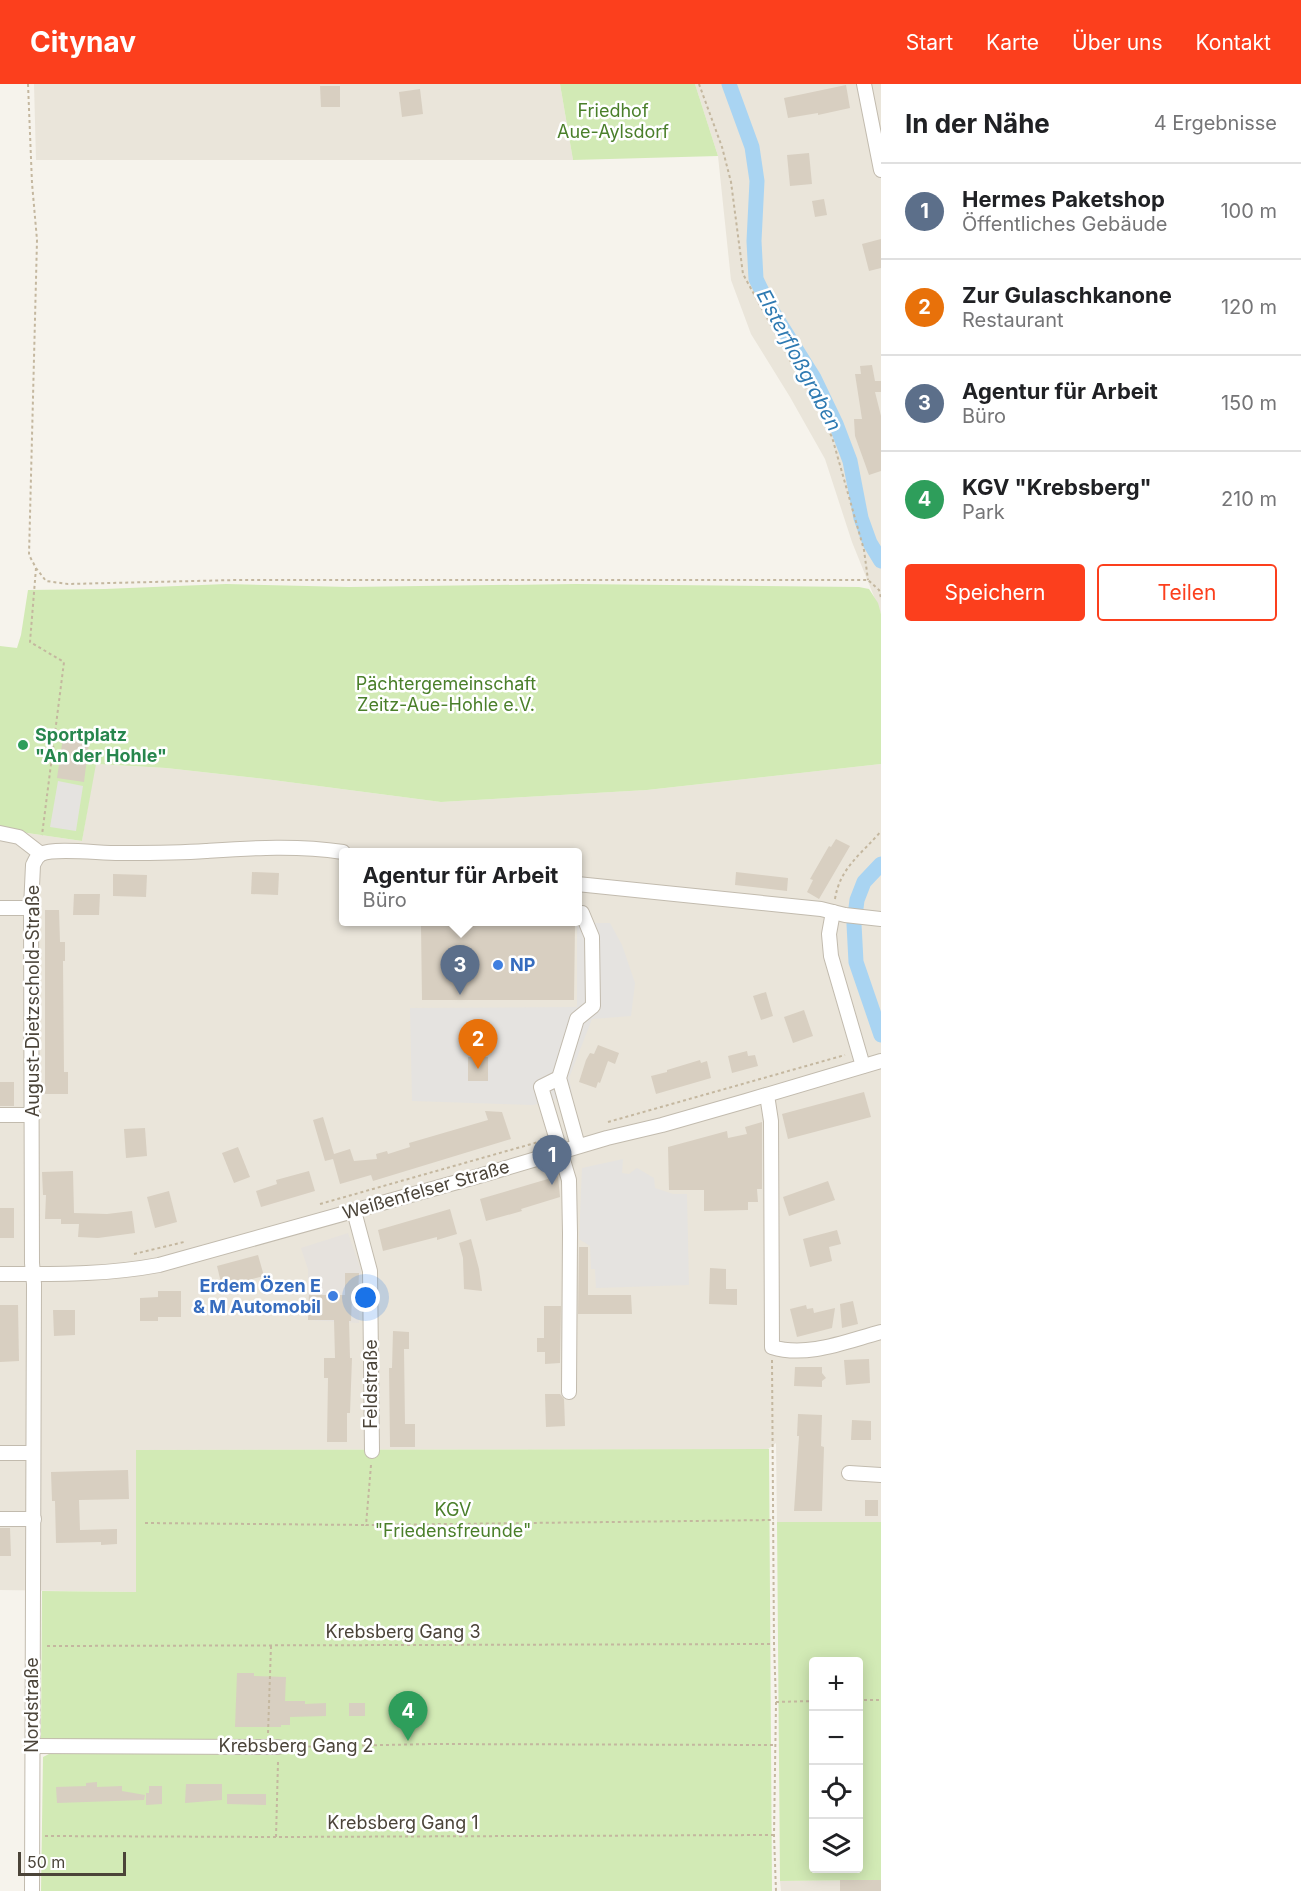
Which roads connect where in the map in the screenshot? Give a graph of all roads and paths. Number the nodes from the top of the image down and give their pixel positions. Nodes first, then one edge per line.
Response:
1 (28, 84) edge
2 (699, 84) edge
3 (864, 84) edge
4 (881, 170) edge
5 (36, 568) junction
6 (868, 580) junction
7 (881, 598) edge
8 (881, 831) edge
9 (0, 833) edge
10 (339, 852) edge
11 (41, 854) junction
12 (582, 885) edge
13 (0, 908) edge
14 (31, 908) junction
15 (582, 914) edge
16 (839, 914) junction
17 (881, 919) edge
18 (862, 1059) junction
19 (881, 1061) edge
20 (559, 1077) junction
21 (767, 1095) junction
22 (0, 1115) edge
23 (33, 1115) junction
24 (608, 1122) dead end
25 (555, 1137) junction
26 (578, 1146) junction
27 (560, 1151) junction
28 (313, 1206) dead end
29 (354, 1211) junction
30 (189, 1241) dead end
31 (126, 1255) dead end
32 (0, 1274) edge
33 (33, 1274) junction
34 (881, 1332) edge
35 (772, 1347) junction
36 (569, 1392) dead end
37 (372, 1451) joint
38 (0, 1453) edge
39 (33, 1453) junction
40 (849, 1473) dead end
41 (881, 1475) edge
42 (0, 1519) edge
43 (34, 1519) junction
44 (774, 1520) junction
45 (145, 1523) dead end
46 (366, 1524) junction
47 (774, 1644) junction
48 (271, 1645) junction
49 (33, 1646) junction
50 (863, 1700) edge
51 (881, 1700) edge
52 (809, 1701) edge
53 (776, 1702) junction
54 (775, 1745) junction
55 (32, 1746) junction
56 (273, 1747) junction
57 (774, 1835) junction
58 (32, 1836) junction
59 (276, 1837) junction
60 (32, 1891) edge
61 (776, 1891) edge

1 - 5 path
2 - 6 path
3 - 4 street
5 - 6 path
5 - 11 path
6 - 7 path
8 - 16 path
9 - 11 street
10 - 11 street
11 - 14 street, August-Dietzschold-Straße
12 - 16 street
13 - 14 street
14 - 23 street, August-Dietzschold-Straße
15 - 20 street
16 - 17 street
16 - 18 street
18 - 19 street, Weißenfelser Straße
18 - 21 street, Weißenfelser Straße
18 - 24 path
20 - 25 street
20 - 26 street
21 - 26 street, Weißenfelser Straße
21 - 35 street
22 - 23 street
23 - 33 street, August-Dietzschold-Straße
25 - 27 street
25 - 28 path
26 - 27 street, Weißenfelser Straße
27 - 29 street, Weißenfelser Straße
27 - 36 street
29 - 33 street, Weißenfelser Straße
29 - 37 street, Feldstraße
30 - 31 path
32 - 33 street, Weißenfelser Straße
33 - 39 street, Nordstraße
34 - 35 street
35 - 44 path
37 - 46 path
38 - 39 street
39 - 43 street, Nordstraße
40 - 41 street
42 - 43 street
43 - 49 street, Nordstraße
44 - 46 path
44 - 47 path
45 - 46 path
47 - 48 path, Krebsberg Gang 3
47 - 53 path
48 - 49 path, Krebsberg Gang 3
48 - 56 path
49 - 55 street, Nordstraße
50 - 51 path
52 - 53 path
53 - 54 path
54 - 56 path, Krebsberg Gang 2
54 - 57 path
55 - 56 street, Krebsberg Gang 2
55 - 58 street, Nordstraße
56 - 59 path
57 - 59 path, Krebsberg Gang 1
57 - 61 path
58 - 59 path, Krebsberg Gang 1
58 - 60 street, Nordstraße

